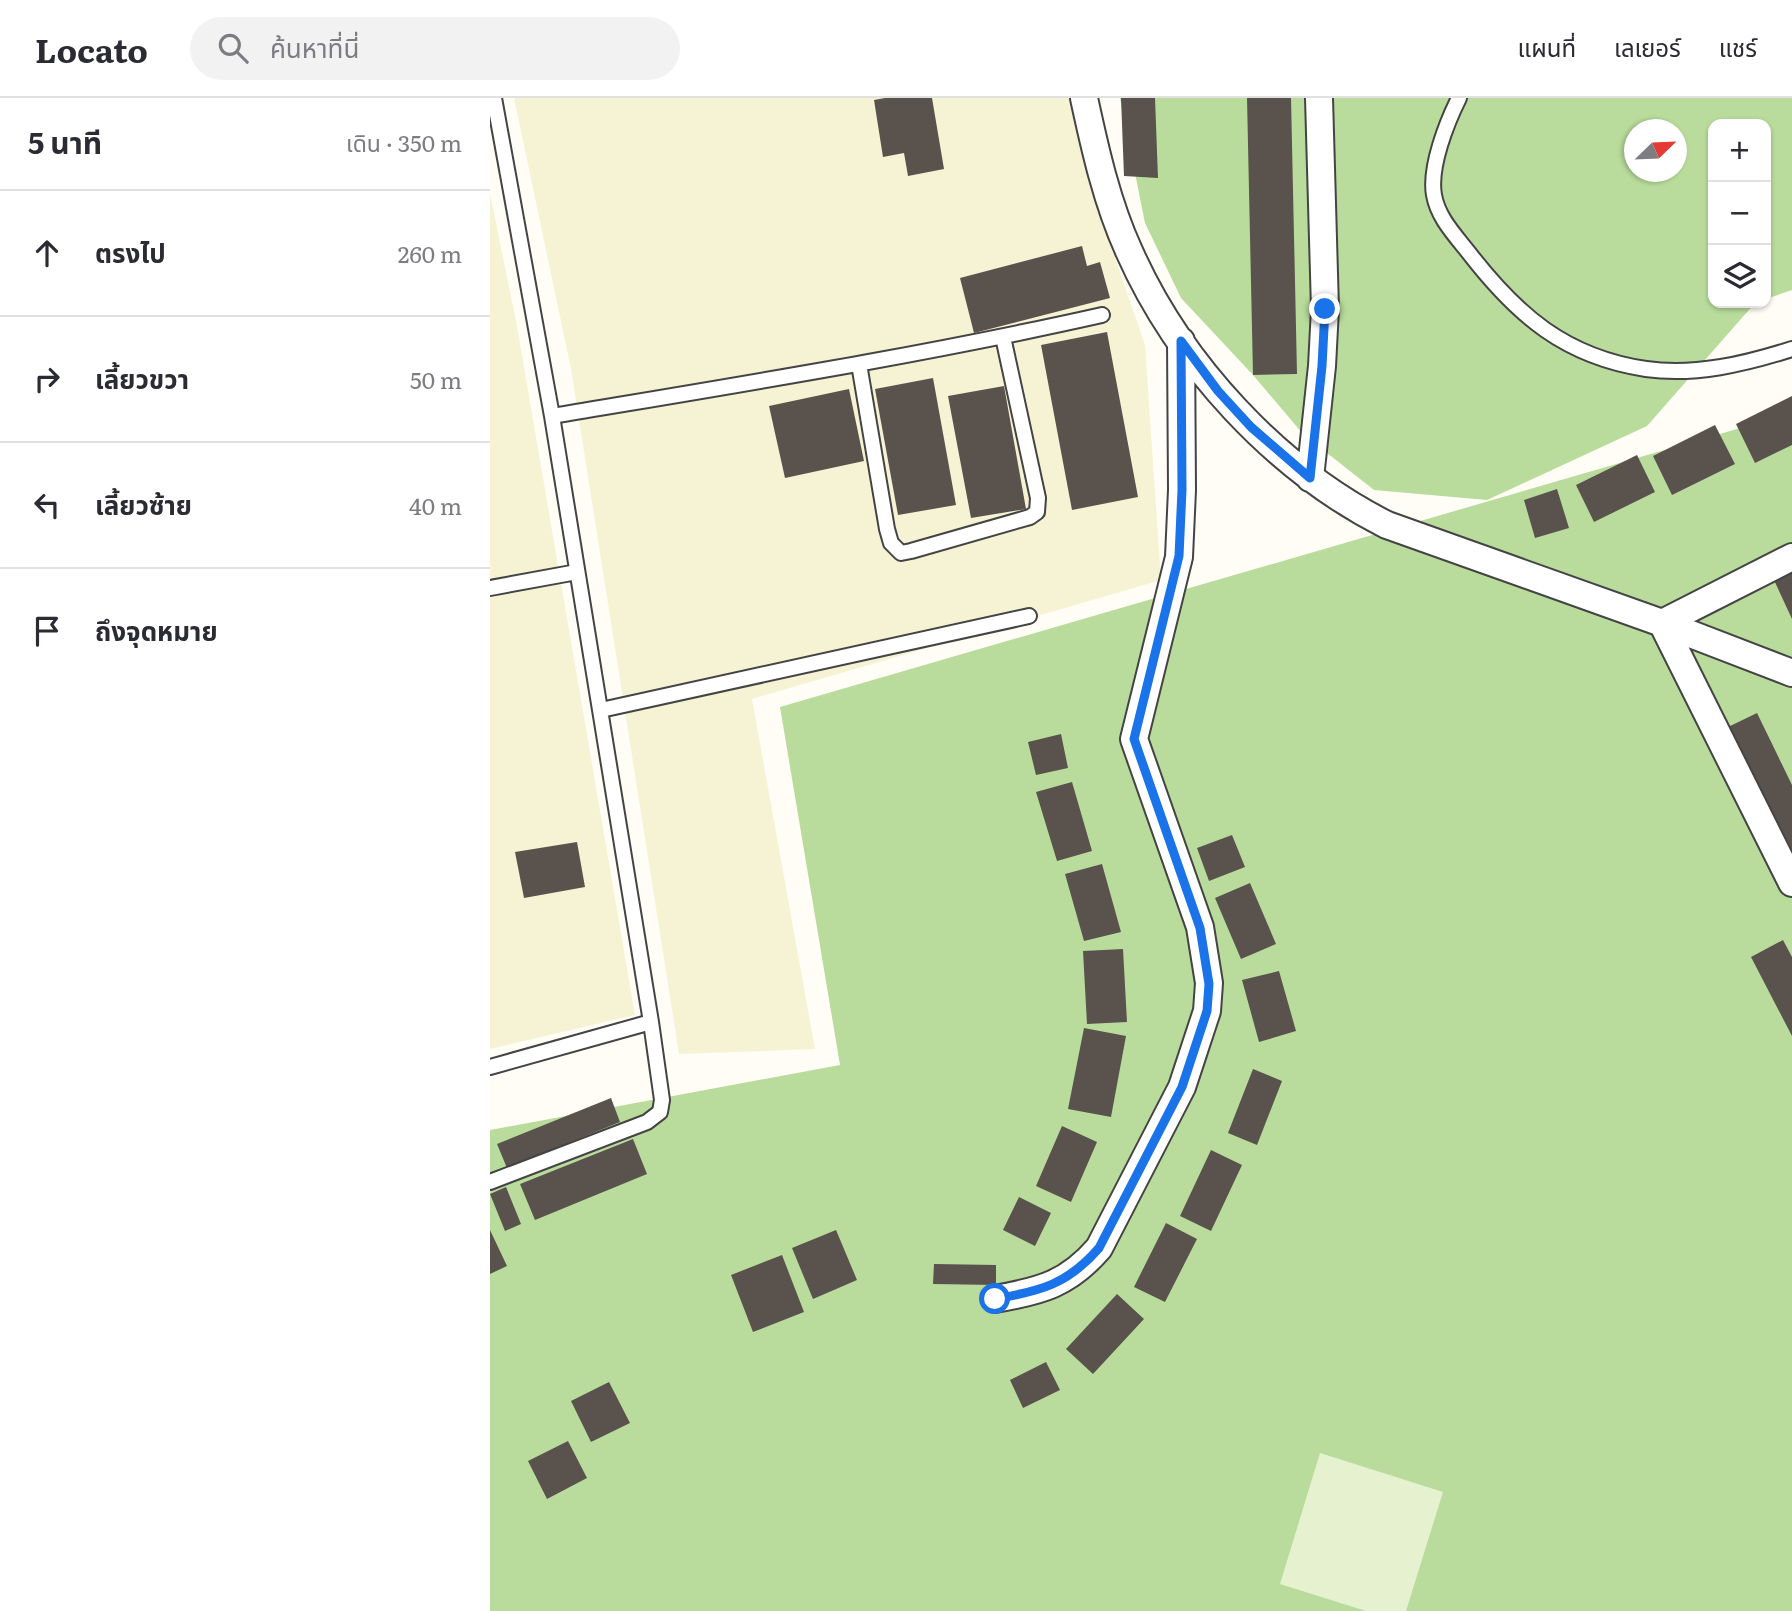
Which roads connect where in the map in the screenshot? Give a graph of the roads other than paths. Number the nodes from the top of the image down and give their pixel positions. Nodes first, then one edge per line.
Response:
1 (494, 98) edge
2 (1084, 98) edge
3 (1319, 98) edge
4 (1459, 98) edge
5 (1102, 315) dead end
6 (1003, 337) junction
7 (1181, 341) junction
8 (1792, 349) edge
9 (859, 364) junction
10 (552, 416) junction
11 (1310, 478) junction
12 (1792, 557) edge
13 (577, 572) junction
14 (490, 588) edge
15 (1029, 616) dead end
16 (1662, 622) junction
17 (1792, 673) edge
18 (601, 710) junction
19 (1792, 883) edge
20 (651, 1022) junction
21 (490, 1067) edge
22 (490, 1182) edge
23 (995, 1299) dead end

1 - 10 lane
2 - 7 street
3 - 11 street
4 - 8 lane
5 - 6 lane
6 - 9 lane
6 - 9 lane
7 - 11 street
7 - 23 street
9 - 10 lane
10 - 13 lane
11 - 16 street
12 - 16 street
13 - 14 lane
13 - 18 lane
15 - 18 lane
16 - 17 street
16 - 19 street
18 - 20 lane
20 - 21 lane
20 - 22 lane

